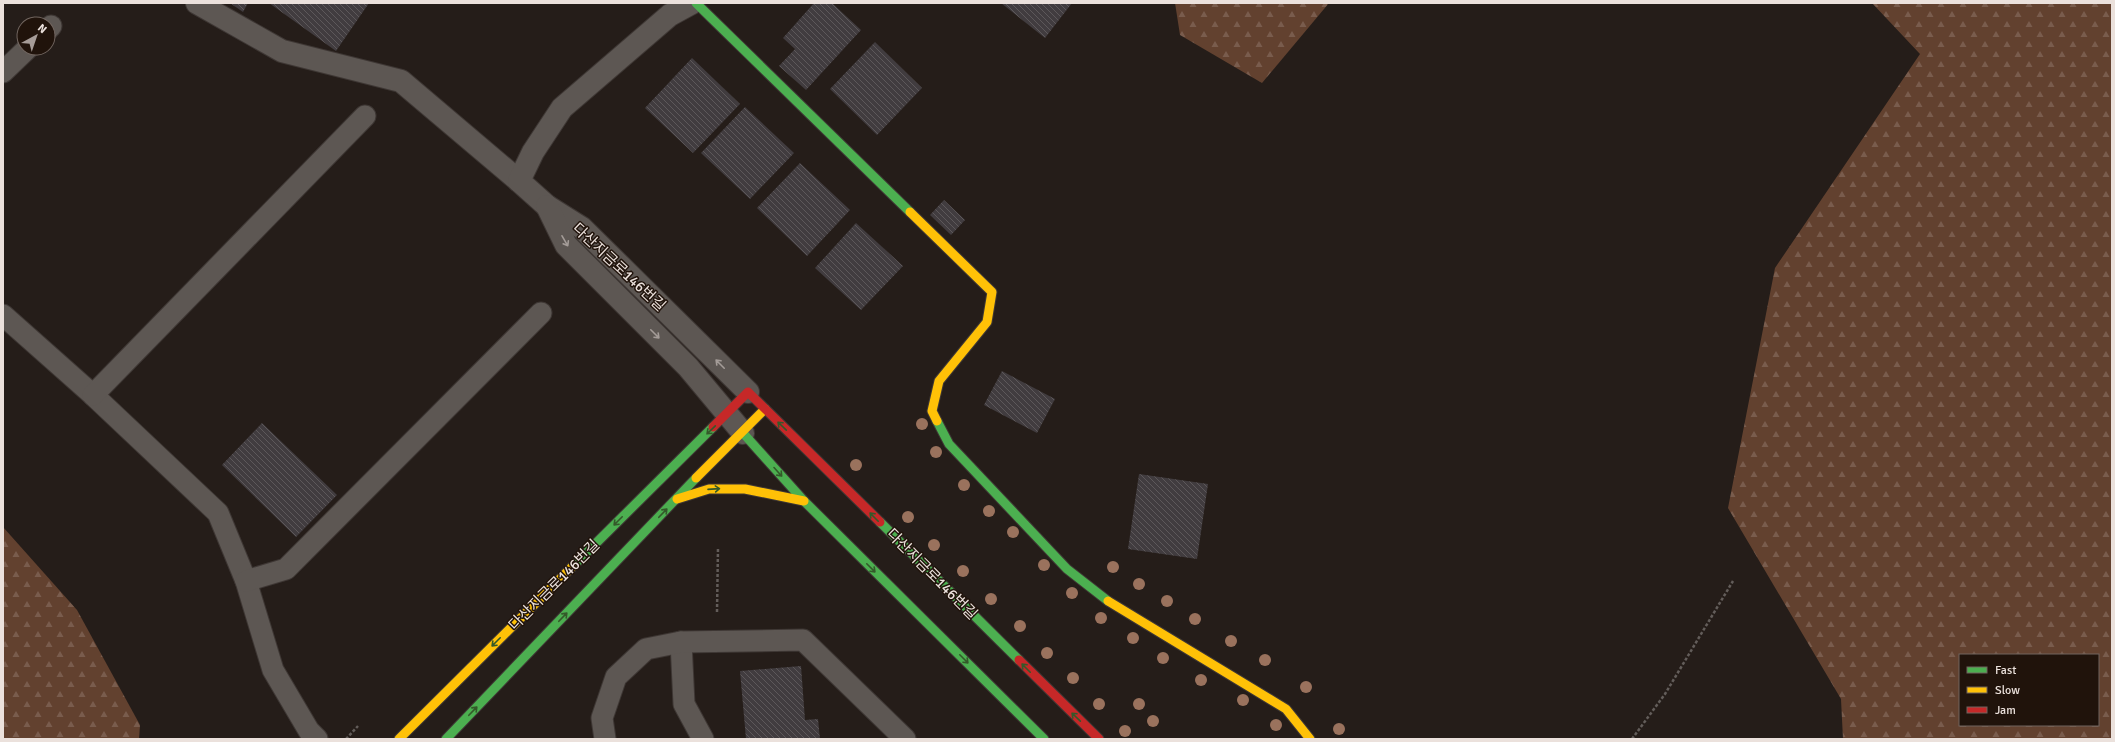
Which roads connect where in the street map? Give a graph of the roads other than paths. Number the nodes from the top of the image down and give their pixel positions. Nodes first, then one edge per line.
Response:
1 (197, 3) edge
2 (692, 3) edge
3 (696, 3) edge
4 (20, 56) edge
5 (3, 72) edge
6 (365, 116) dead end
7 (519, 181) junction
8 (547, 206) junction
9 (541, 313) dead end
10 (3, 315) edge
11 (748, 392) junction
12 (93, 395) junction
13 (765, 410) junction
14 (727, 415) junction
15 (743, 433) junction
16 (676, 499) junction
17 (804, 501) junction
18 (246, 581) junction
19 (681, 642) junction
20 (317, 739) edge
21 (399, 739) edge
22 (446, 739) edge
23 (605, 739) edge
24 (703, 739) edge
25 (905, 739) edge
26 (1044, 739) edge
27 (1099, 739) edge
28 (1310, 739) edge

1 - 7 street
2 - 7 street
3 - 28 street
4 - 5 lane
6 - 12 lane
7 - 8 street
11 -> 8 street, 다산지금로146번길
8 -> 14 street, 다산지금로146번길
9 - 18 lane
10 - 12 lane
11 - 13 street, 다산지금로146번길
11 - 14 street, 다산지금로146번길
12 - 18 lane
13 - 15 street, 다산지금로146번길
27 -> 13 street, 다산지금로146번길
14 - 15 street, 다산지금로146번길
14 -> 21 street, 다산지금로146번길
15 - 16 street, 다산지금로146번길
15 -> 17 street, 다산지금로146번길
16 -> 17 street
22 -> 16 street, 다산지금로146번길
17 -> 26 street, 다산지금로146번길
18 - 20 lane
19 - 23 lane
19 - 24 lane
19 - 25 lane

